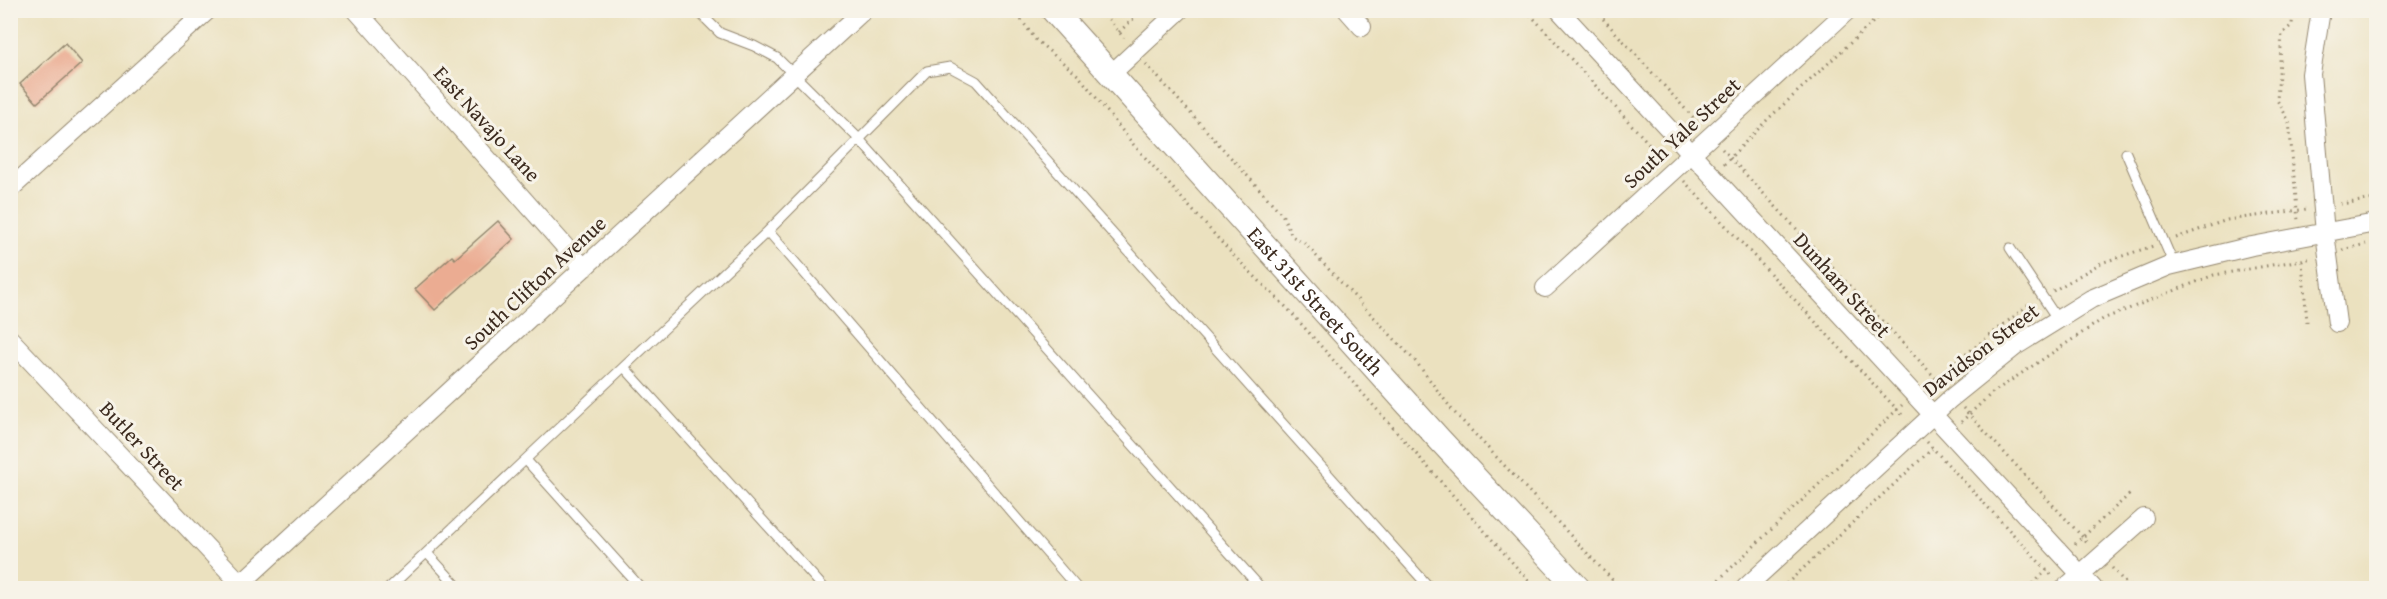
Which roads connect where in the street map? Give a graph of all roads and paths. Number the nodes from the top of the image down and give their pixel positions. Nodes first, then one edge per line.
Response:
1 (208, 10) edge
2 (356, 10) edge
3 (697, 10) edge
4 (864, 10) edge
5 (1014, 10) edge
6 (1053, 10) edge
7 (1101, 10) edge
8 (1143, 10) edge
9 (1180, 10) edge
10 (1347, 10) edge
11 (1526, 10) edge
12 (1559, 10) edge
13 (1595, 10) edge
14 (1848, 10) edge
15 (1886, 10) edge
16 (2293, 10) edge
17 (2321, 10) edge
18 (1362, 27) dead end
19 (1119, 32) junction
20 (1136, 51) junction
21 (1111, 74) junction
22 (793, 76) junction
23 (1711, 137) junction
24 (858, 138) junction
25 (2126, 153) dead end
26 (1693, 154) junction
27 (1731, 158) junction
28 (1675, 171) junction
29 (1713, 176) junction
30 (10, 189) edge
31 (1696, 193) junction
32 (2376, 223) edge
33 (768, 231) junction
34 (2325, 233) junction
35 (2300, 237) junction
36 (2366, 244) dead end
37 (2010, 248) dead end
38 (2328, 254) junction
39 (2302, 261) junction
40 (2174, 265) junction
41 (585, 268) junction
42 (1545, 288) dead end
43 (2058, 320) junction
44 (2307, 322) dead end
45 (2337, 323) dead end
46 (10, 339) edge
47 (624, 367) junction
48 (1953, 397) junction
49 (1969, 414) junction
50 (1932, 415) junction
51 (1916, 430) junction
52 (1949, 433) junction
53 (1933, 448) junction
54 (526, 460) junction
55 (2131, 493) dead end
56 (2144, 518) dead end
57 (2083, 537) junction
58 (427, 552) junction
59 (2062, 555) junction
60 (2101, 556) junction
61 (2046, 570) junction
62 (2080, 575) junction
63 (2061, 585) edge
64 (239, 586) edge
65 (389, 588) edge
66 (459, 588) edge
67 (641, 588) edge
68 (824, 588) edge
69 (1077, 588) edge
70 (1261, 588) edge
71 (1430, 588) edge
72 (1535, 588) edge
73 (1578, 588) edge
74 (1620, 588) edge
75 (1744, 588) edge
76 (1782, 588) edge
77 (2029, 588) edge
78 (2093, 588) edge
79 (2130, 588) edge

1 - 30 street
2 - 41 street, East Navajo Lane
3 - 22 lane
4 - 22 street, South Clifton Avenue
5 - 72 path
6 - 21 street, East 31st Street South
7 - 19 path
8 - 19 path
9 - 20 street
10 - 18 street
11 - 28 path
12 - 26 street, Dunham Street
13 - 23 path
14 - 23 street, South Yale Street
15 - 27 path
16 - 35 path
17 - 34 street
19 - 20 path
20 - 21 street
20 - 74 path
21 - 73 street, East 31st Street South
22 - 24 lane
22 - 41 street, South Clifton Avenue
23 - 26 street, South Yale Street
23 - 27 path
24 - 33 lane
24 - 70 lane
24 - 71 lane
25 - 40 lane
26 - 28 street, South Yale Street
26 - 29 street, Dunham Street
27 - 29 path
27 - 48 path
28 - 31 path
28 - 42 street, South Yale Street
29 - 31 path
29 - 50 street, Dunham Street
31 - 51 path
32 - 34 street, Davidson Street
33 - 47 lane
33 - 69 lane
34 - 35 street, Davidson Street
34 - 38 street
35 - 39 path
35 - 40 street, Davidson Street
36 - 38 path
37 - 43 lane
38 - 39 path
38 - 45 street
39 - 44 path
39 - 49 path
40 - 43 street, Davidson Street
41 - 64 street, South Clifton Avenue
43 - 48 street, Davidson Street
46 - 64 street, Butler Street
47 - 54 lane
47 - 68 lane
48 - 49 path
48 - 50 street, Davidson Street
49 - 52 path
49 - 57 path
50 - 51 street, Davidson Street
50 - 52 street, Dunham Street
51 - 53 path
51 - 75 street, Davidson Street
52 - 53 path
52 - 59 street, Dunham Street
53 - 61 path
53 - 76 path
54 - 58 lane
54 - 67 lane
55 - 57 path
56 - 60 street
57 - 59 path
57 - 60 path
58 - 65 lane
58 - 66 lane
59 - 61 path
59 - 62 street, Dunham Street
60 - 62 street
60 - 79 path
61 - 63 path
61 - 77 path
62 - 63 street
62 - 78 street, Dunham Street

